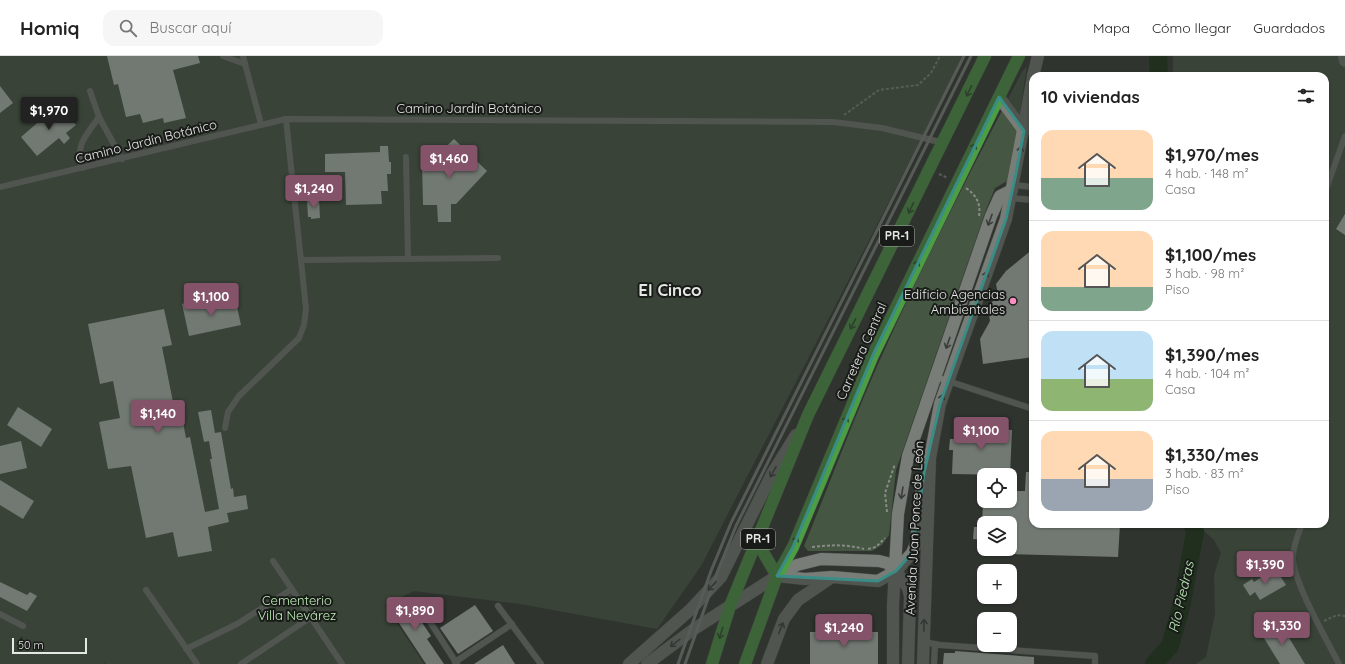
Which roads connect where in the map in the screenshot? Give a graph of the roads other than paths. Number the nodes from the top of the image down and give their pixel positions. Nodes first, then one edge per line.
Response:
1 (223, 56) edge
2 (243, 56) edge
3 (985, 56) edge
4 (1019, 56) edge
5 (1038, 56) edge
6 (1344, 56) edge
7 (1345, 61) edge
8 (246, 64) junction
9 (1034, 72) edge
10 (90, 92) dead end
11 (999, 97) junction
12 (1029, 100) edge
13 (99, 117) junction
14 (286, 119) junction
15 (262, 124) junction
16 (1024, 131) junction
17 (1345, 136) edge
18 (944, 143) junction
19 (406, 156) dead end
20 (122, 159) junction
21 (82, 168) junction
22 (1329, 181) edge
23 (0, 187) edge
24 (1029, 188) edge
25 (1012, 191) junction
26 (1029, 198) edge
27 (498, 258) dead end
28 (408, 259) junction
29 (302, 260) junction
30 (936, 377) junction
31 (948, 380) junction
32 (1029, 408) edge
33 (808, 415) junction
34 (225, 428) dead end
35 (930, 458) junction
36 (1301, 528) edge
37 (758, 538) junction
38 (273, 561) dead end
39 (896, 570) junction
40 (777, 576) junction
41 (832, 577) junction
42 (292, 589) junction
43 (146, 590) dead end
44 (498, 606) dead end
45 (730, 606) junction
46 (0, 614) edge
47 (424, 614) dead end
48 (311, 617) junction
49 (512, 624) junction
50 (23, 626) dead end
51 (929, 643) junction
52 (186, 648) junction
53 (456, 663) edge
54 (197, 664) edge
55 (241, 664) edge
56 (342, 664) edge
57 (541, 664) edge
58 (629, 664) edge
59 (648, 664) edge
60 (712, 664) edge
61 (745, 664) edge
62 (767, 664) edge
63 (893, 664) edge
64 (908, 664) edge
65 (923, 664) edge
66 (934, 664) edge
67 (1094, 664) edge
68 (1339, 664) edge

1 - 8 lane
2 - 8 lane
3 -> 18 highway, Carretera Central / PR-1
4 - 11 highway, Carretera Central / PR-1
5 - 9 street, Avenida Juan Ponce de León
6 - 7 street
8 - 15 lane
10 - 13 lane
11 - 16 street
40 -> 11 highway, Carretera Central / PR-1
12 - 16 street, Avenida Juan Ponce de León
13 - 20 lane
13 - 21 lane
14 - 15 lane, Camino Jardín Botánico
14 - 18 lane, Camino Jardín Botánico
14 - 29 lane
15 - 20 lane, Camino Jardín Botánico
25 -> 16 street, Avenida Juan Ponce de León
17 - 22 lane
18 -> 33 highway, Carretera Central / PR-1
19 - 28 lane
20 - 21 lane, Camino Jardín Botánico
21 - 23 lane, Camino Jardín Botánico
24 - 25 lane
25 - 26 lane
25 -> 30 street, Avenida Juan Ponce de León
31 -> 25 street, Avenida Juan Ponce de León
27 - 28 lane
28 - 29 lane
29 - 34 lane
30 - 31 lane
30 -> 39 street, Avenida Juan Ponce de León
31 - 32 lane
35 -> 31 street, Avenida Juan Ponce de León
33 - 37 highway, Carretera Central / PR-1
33 -> 58 street
35 - 39 street
51 -> 35 street, Avenida Juan Ponce de León
36 - 68 lane
37 - 40 highway
37 - 45 highway, Carretera Central / PR-1
38 - 42 lane
39 - 40 street
39 - 41 street
39 - 63 street, Avenida Juan Ponce de León
39 - 64 street
40 - 41 street
40 - 45 street
40 - 61 highway, Carretera Central / PR-1
62 -> 41 street
42 - 48 lane
42 - 52 lane
43 - 52 lane
44 - 49 lane
45 -> 59 street
45 -> 60 highway, Carretera Central / PR-1
46 - 50 lane
47 - 53 lane
48 - 55 lane
48 - 56 lane
49 - 53 lane
49 - 57 lane
51 - 65 street, Avenida Juan Ponce de León
51 - 66 lane
51 - 67 lane
52 - 54 lane

